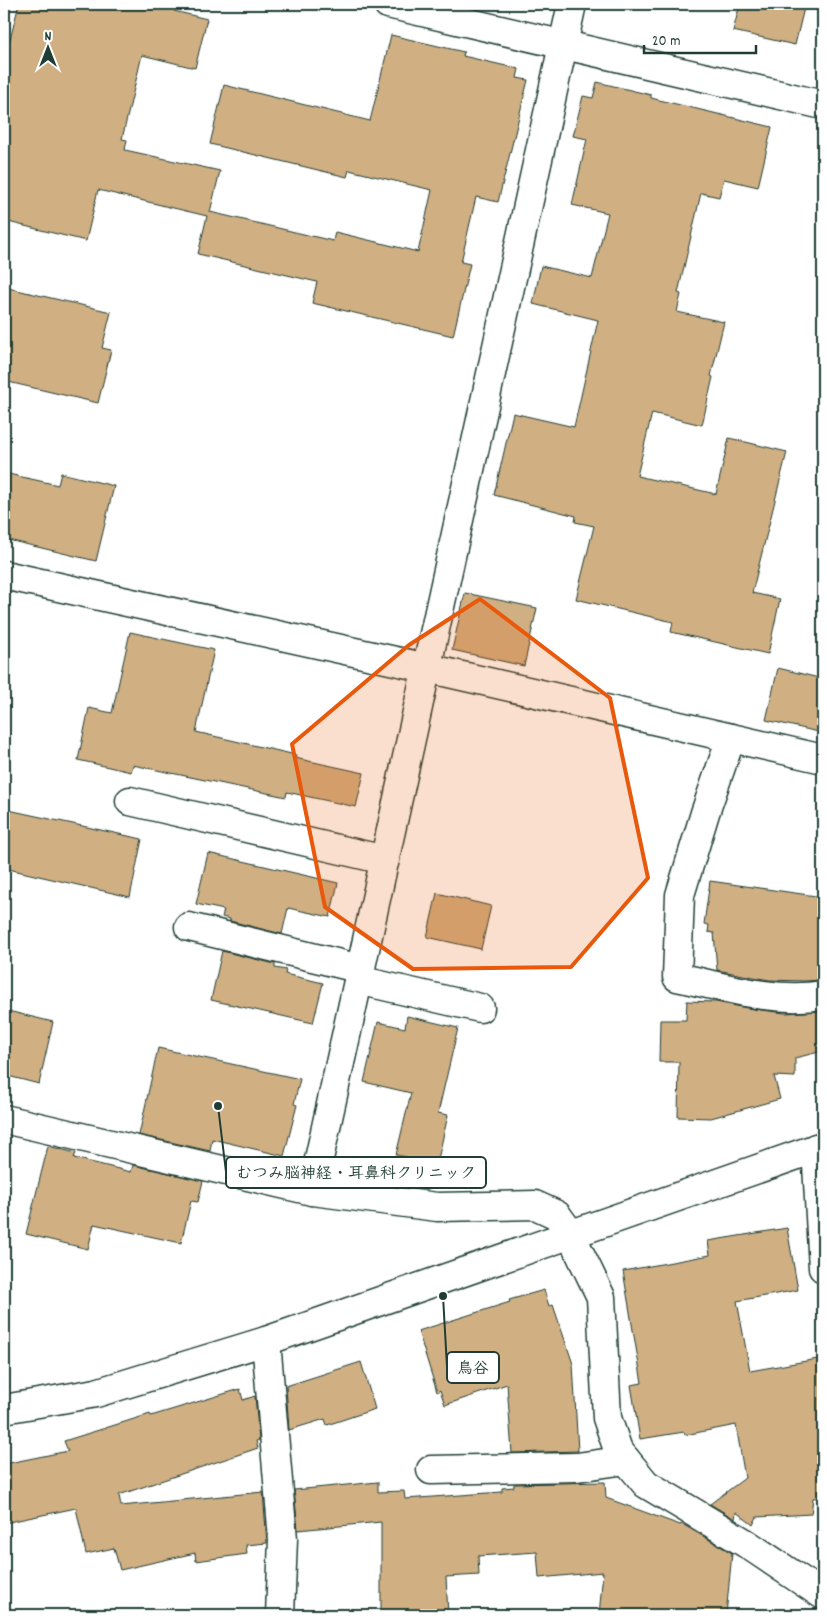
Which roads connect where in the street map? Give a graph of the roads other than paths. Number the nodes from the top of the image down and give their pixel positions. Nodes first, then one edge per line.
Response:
1 (388, 4) edge
2 (572, 4) edge
3 (563, 44) junction
4 (823, 105) edge
5 (4, 576) edge
6 (426, 668) junction
7 (732, 738) junction
8 (823, 759) edge
9 (130, 801) dead end
10 (384, 860) junction
11 (189, 927) dead end
12 (360, 975) junction
13 (823, 995) edge
14 (480, 1008) dead end
15 (4, 1118) edge
16 (819, 1147) edge
17 (312, 1191) junction
18 (570, 1233) junction
19 (823, 1268) edge
20 (266, 1341) junction
21 (4, 1409) edge
22 (626, 1460) junction
23 (432, 1470) dead end
24 (823, 1595) edge
25 (280, 1615) edge

1 - 3 street
2 - 3 street
3 - 4 street
3 - 6 street
5 - 6 street
6 - 7 street
6 - 10 street
7 - 8 street
7 - 13 street
9 - 10 street
10 - 12 street
11 - 12 street
12 - 14 street
12 - 17 street
15 - 17 street
16 - 18 street
16 - 19 street
17 - 18 street
18 - 20 street
18 - 22 street
20 - 21 street
20 - 25 street
22 - 23 street
22 - 24 street

